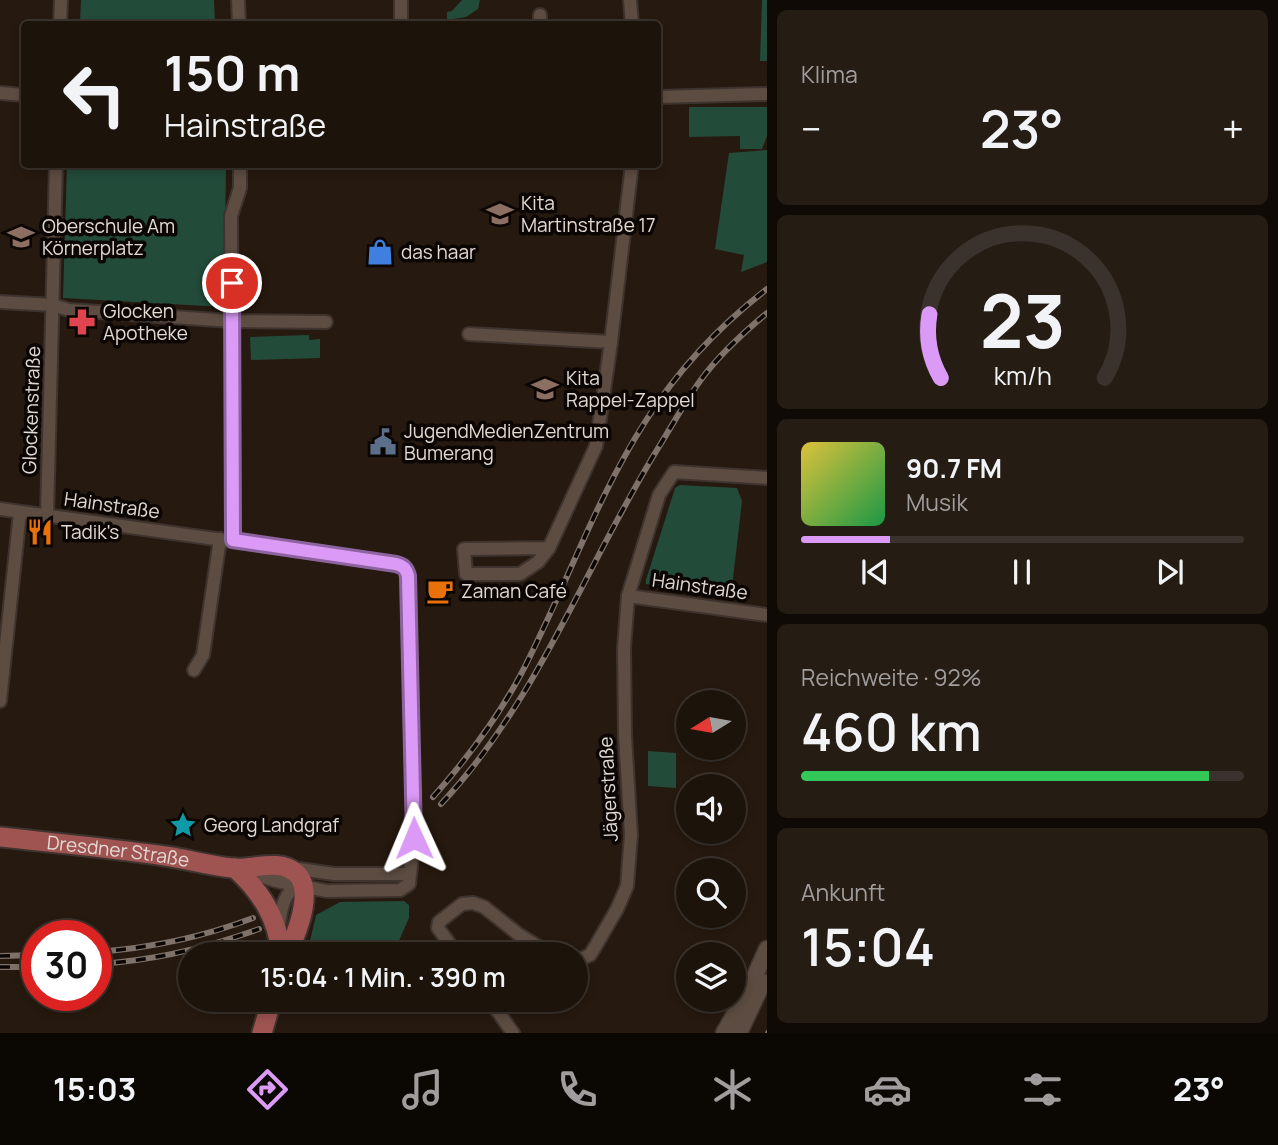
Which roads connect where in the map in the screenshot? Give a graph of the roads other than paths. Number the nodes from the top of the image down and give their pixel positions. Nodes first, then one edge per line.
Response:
1 (61, 0) edge
2 (238, 0) edge
3 (401, 0) edge
4 (630, 0) edge
5 (60, 21) edge
6 (239, 21) edge
7 (401, 21) edge
8 (632, 21) edge
9 (0, 93) edge
10 (767, 94) edge
11 (21, 95) edge
12 (661, 97) edge
13 (57, 168) edge
14 (240, 168) edge
15 (632, 168) edge
16 (0, 302) edge
17 (53, 305) junction
18 (232, 321) junction
19 (326, 322) dead end
20 (469, 334) dead end
21 (611, 342) junction
22 (767, 478) edge
23 (0, 509) edge
24 (20, 512) junction
25 (47, 516) junction
26 (226, 540) junction
27 (549, 548) junction
28 (628, 596) junction
29 (767, 615) edge
30 (194, 670) dead end
31 (0, 701) edge
32 (0, 837) edge
33 (281, 866) junction
34 (235, 868) junction
35 (327, 874) junction
36 (410, 874) junction
37 (300, 885) junction
38 (277, 933) junction
39 (279, 942) edge
40 (291, 942) edge
41 (448, 942) edge
42 (531, 942) edge
43 (767, 948) edge
44 (588, 956) edge
45 (767, 974) edge
46 (758, 994) edge
47 (268, 1012) edge
48 (498, 1012) edge
49 (262, 1033) edge
50 (513, 1033) edge
51 (724, 1033) edge
52 (739, 1033) edge

1 - 5 street
2 - 6 street
3 - 7 street
4 - 8 street
9 - 11 street
10 - 12 street
13 - 17 street, Glockenstraße
14 - 18 street
15 - 21 street
16 - 17 street
17 - 18 street
17 - 25 street, Glockenstraße
18 - 19 street
18 - 26 street
20 - 21 street
21 - 27 street
22 - 28 street, Jägerstraße
23 - 24 street, Hainstraße
24 - 25 street, Hainstraße
24 - 31 street
25 - 26 street, Hainstraße
26 - 30 street
26 - 36 street, Hainstraße
27 - 27 street
28 - 29 street, Hainstraße
28 - 44 street, Jägerstraße
32 - 34 main road, Dresdner Straße
33 - 34 main road, Dresdner Straße
33 - 35 street
33 - 37 main road, Dresdner Straße
34 - 37 street, Dresdner Straße
34 - 38 main road
35 - 36 street
35 - 37 street
36 - 37 street, Dresdner Straße
37 - 38 street
37 - 40 main road
38 - 39 main road
41 - 42 street
43 - 46 main road
45 - 46 main road
46 - 51 main road
46 - 52 main road
47 - 49 main road
48 - 50 street

